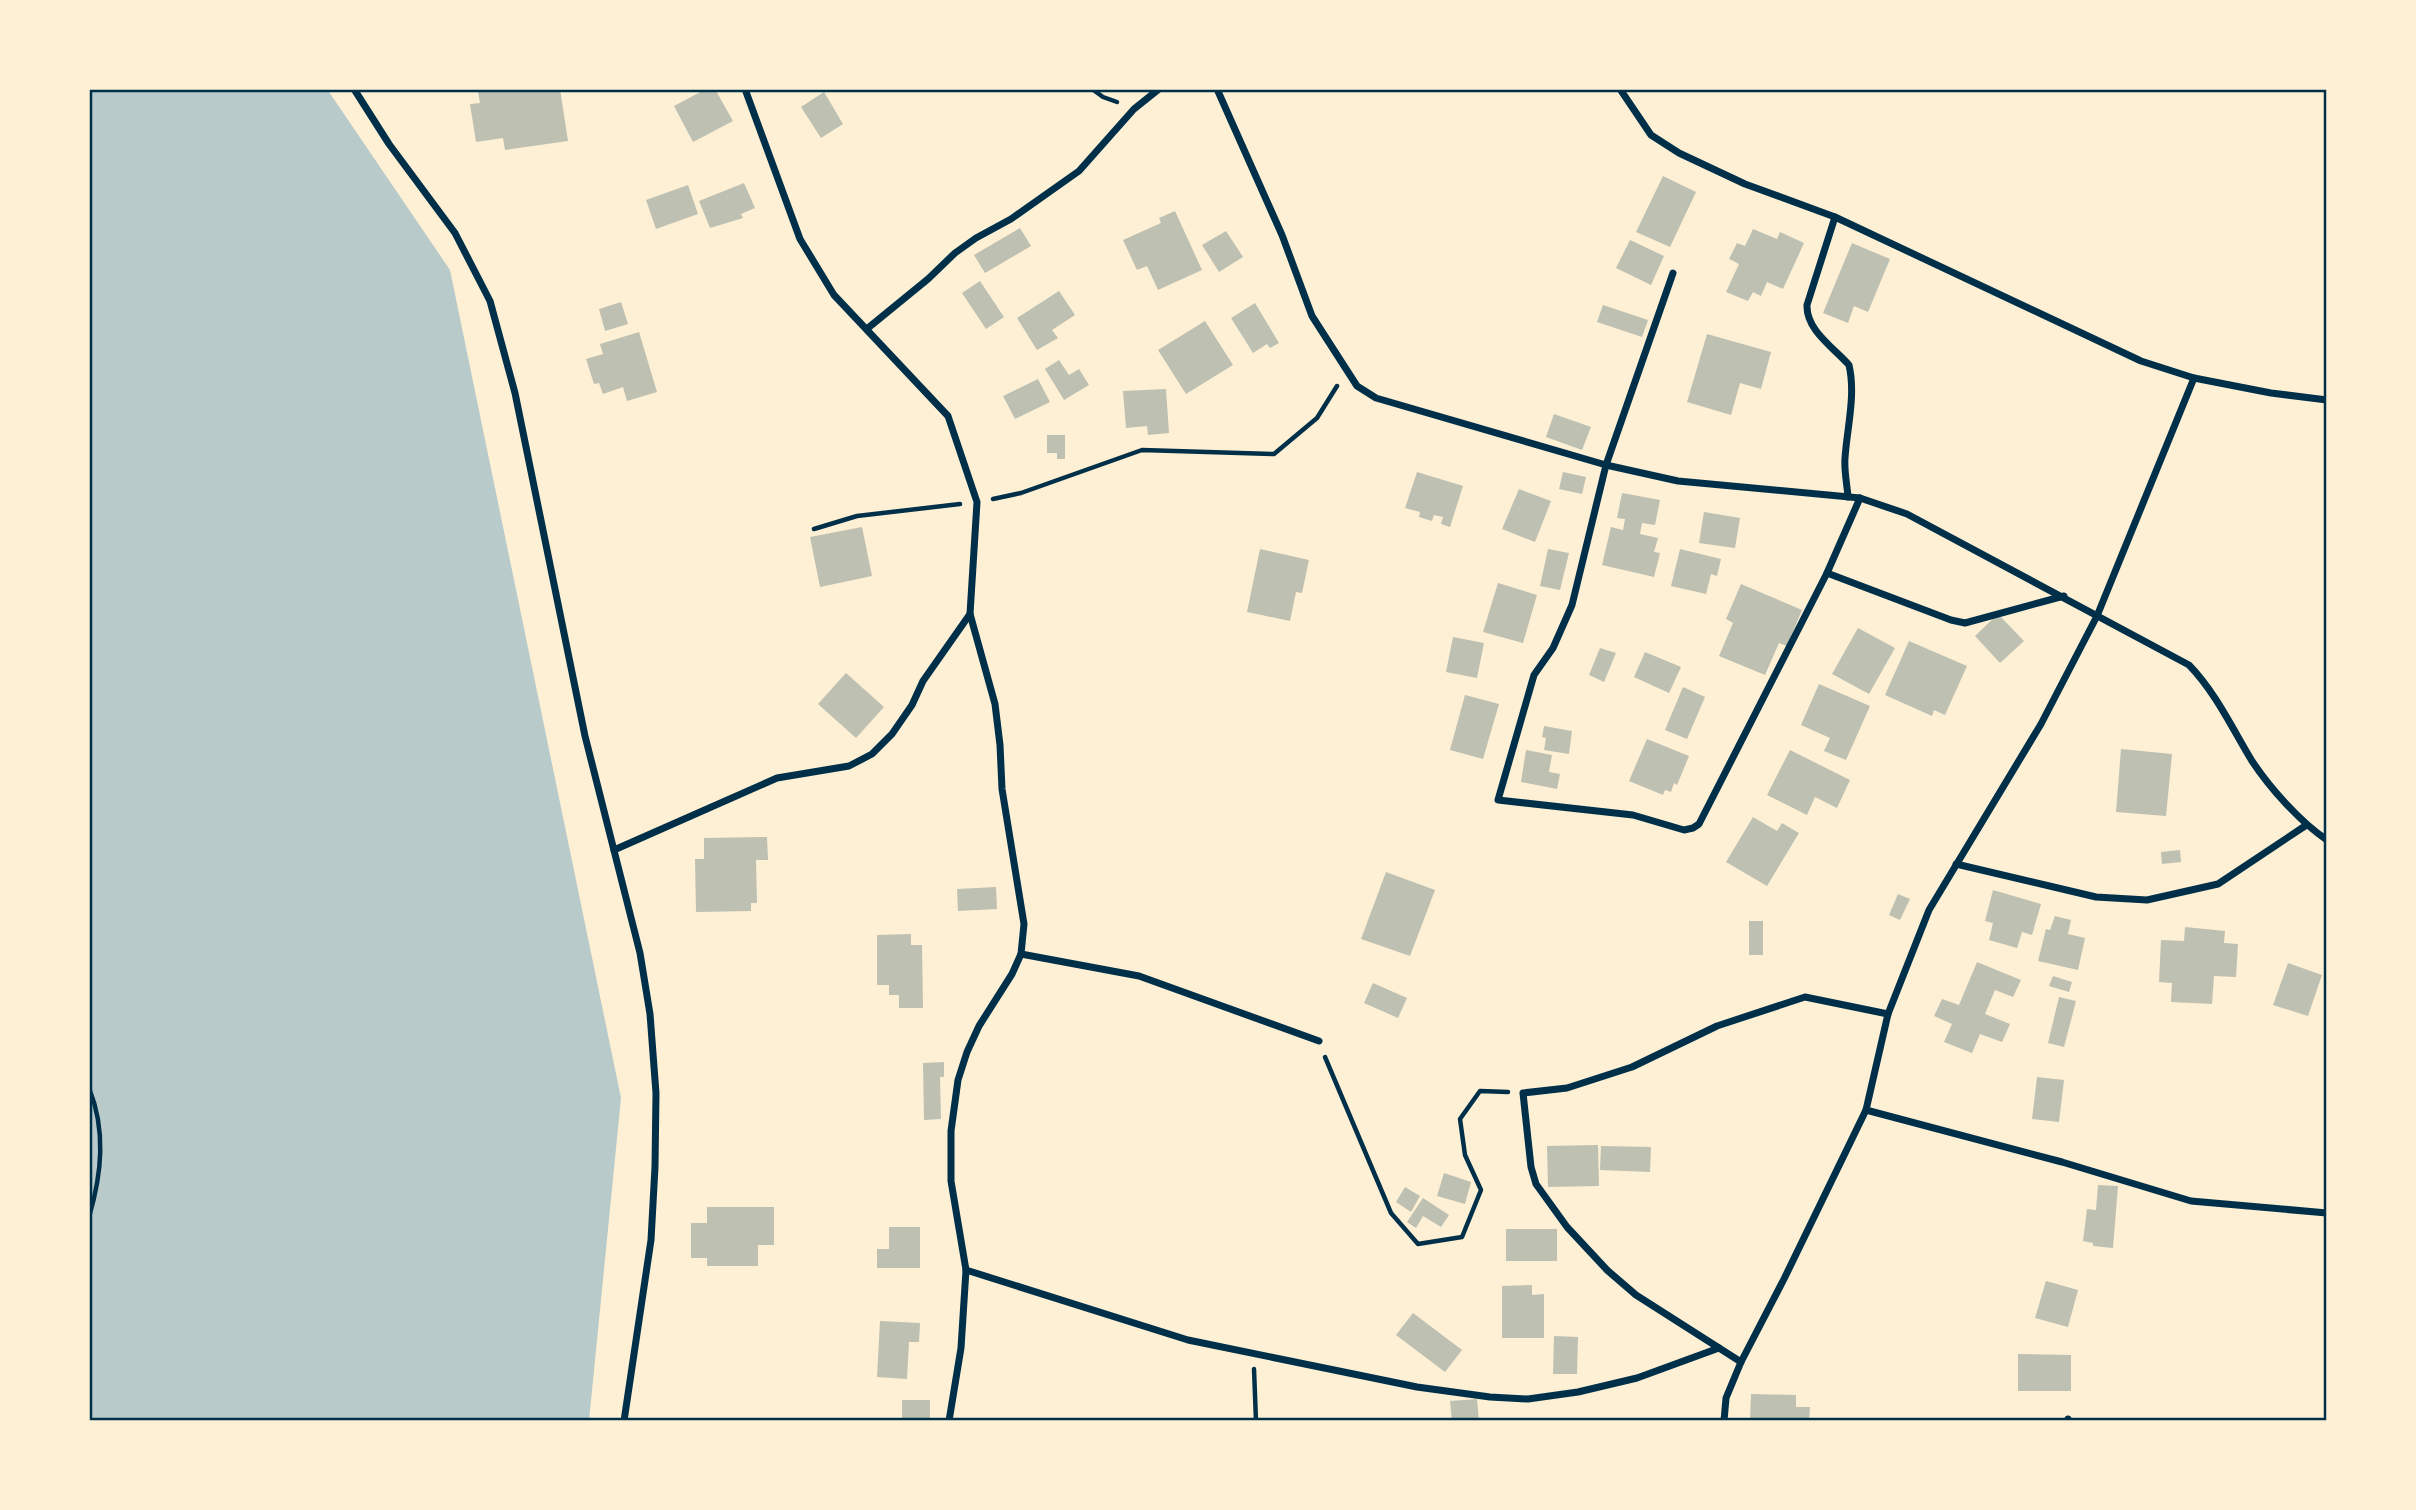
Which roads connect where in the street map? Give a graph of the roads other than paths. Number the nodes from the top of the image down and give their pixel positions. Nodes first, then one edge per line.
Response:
1 (354, 89) edge
2 (746, 89) edge
3 (1159, 89) edge
4 (1217, 89) edge
5 (1620, 89) edge
6 (1835, 217) junction
7 (1673, 273) dead end
8 (868, 328) junction
9 (2194, 378) junction
10 (2327, 400) edge
11 (1606, 465) junction
12 (1847, 497) junction
13 (1860, 498) junction
14 (1827, 573) junction
15 (2064, 596) junction
16 (970, 614) junction
17 (2097, 615) junction
18 (2305, 825) junction
19 (2327, 840) edge
20 (614, 850) junction
21 (1956, 864) junction
22 (1021, 954) junction
23 (1888, 1014) junction
24 (1319, 1041) road end
25 (1866, 1110) junction
26 (2327, 1213) edge
27 (967, 1270) junction
28 (1719, 1348) junction
29 (1741, 1362) junction
30 (624, 1421) edge
31 (948, 1421) edge
32 (1724, 1421) edge

1 - 20 street
2 - 8 street
3 - 8 street
4 - 11 street
5 - 6 street
6 - 9 street
6 - 12 street
7 - 11 street
8 - 16 street
9 - 10 street
9 - 17 street
11 - 12 street
11 - 14 street
12 - 13 street
13 - 14 street
13 - 15 street
14 - 15 street
15 - 17 street
16 - 20 street
16 - 22 street
17 - 18 street
17 - 21 street
18 - 19 street
18 - 21 street
20 - 30 street
21 - 23 street
22 - 24 street
22 - 27 street
23 - 25 street
23 - 28 street
25 - 26 street
25 - 29 street
27 - 28 street
27 - 31 street
28 - 29 street
29 - 32 street

